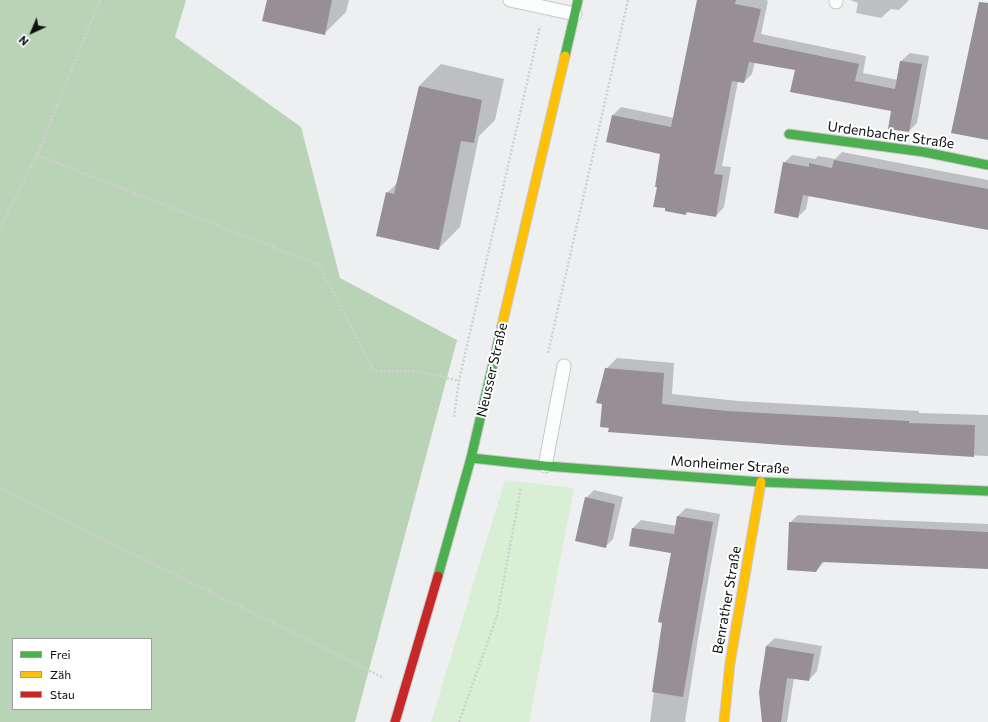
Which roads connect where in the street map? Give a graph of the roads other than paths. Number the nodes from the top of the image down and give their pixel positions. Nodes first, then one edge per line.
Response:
1 (510, 0) edge
2 (578, 0) edge
3 (575, 14) junction
4 (789, 134) dead end
5 (988, 165) edge
6 (564, 366) dead end
7 (471, 458) junction
8 (546, 466) junction
9 (761, 482) junction
10 (988, 491) edge
11 (395, 722) edge
12 (724, 722) edge

1 - 3 lane
2 - 3 street, Neusser Straße
3 - 7 street, Neusser Straße
4 - 5 street, Urdenbacher Straße
6 - 8 lane
7 - 8 street, Monheimer Straße
7 - 11 street, Neusser Straße
8 - 9 street, Monheimer Straße
9 - 10 street, Monheimer Straße
9 - 12 street, Benrather Straße

